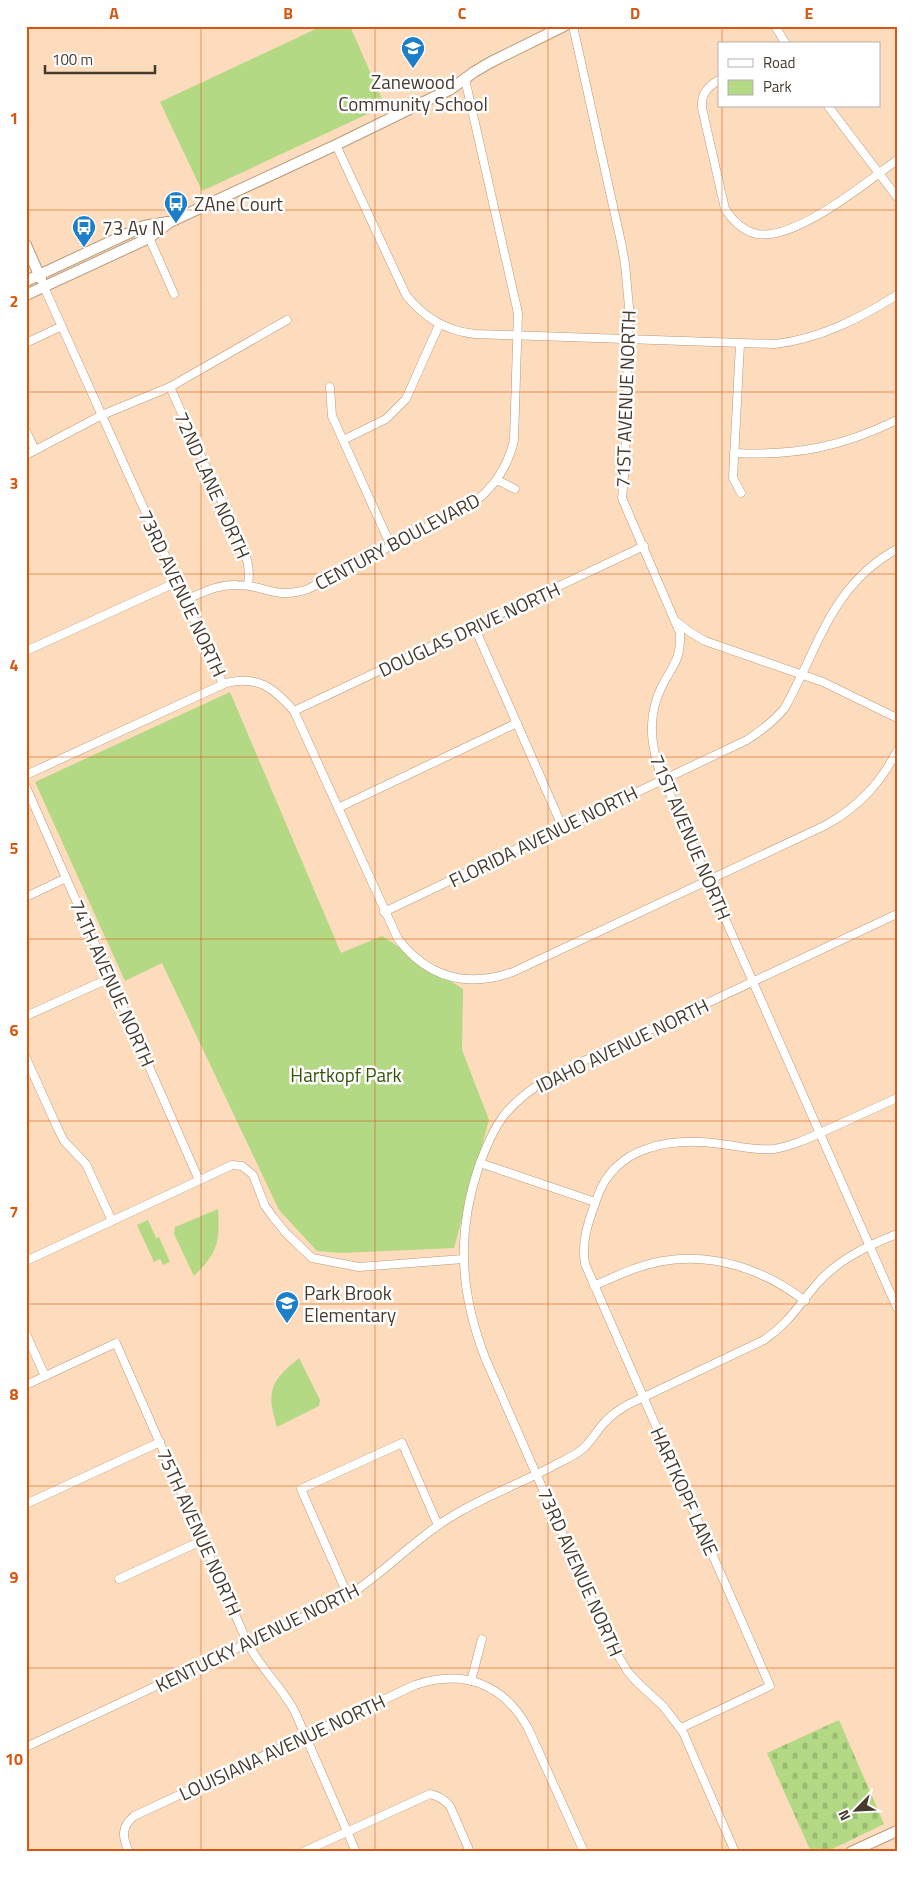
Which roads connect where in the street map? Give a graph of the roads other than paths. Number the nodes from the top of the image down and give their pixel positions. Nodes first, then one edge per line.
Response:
1 (564, 26) edge
2 (573, 26) edge
3 (775, 26) edge
4 (783, 42) edge
5 (465, 79) junction
6 (718, 81) edge
7 (829, 108) edge
8 (336, 145) junction
9 (897, 160) edge
10 (878, 173) junction
11 (897, 198) edge
12 (170, 222) junction
13 (144, 226) junction
14 (149, 238) junction
15 (26, 245) edge
16 (39, 275) junction
17 (26, 281) edge
18 (44, 287) junction
19 (174, 294) dead end
20 (26, 295) edge
21 (897, 295) edge
22 (287, 320) dead end
23 (440, 325) junction
24 (62, 326) junction
25 (518, 336) junction
26 (628, 340) junction
27 (26, 343) edge
28 (740, 344) junction
29 (170, 387) junction
30 (330, 387) dead end
31 (102, 416) junction
32 (897, 420) edge
33 (26, 431) edge
34 (343, 440) junction
35 (36, 450) junction
36 (734, 453) junction
37 (26, 455) edge
38 (497, 480) junction
39 (516, 489) dead end
40 (740, 493) dead end
41 (391, 546) junction
42 (644, 546) junction
43 (897, 549) edge
44 (177, 582) junction
45 (248, 585) junction
46 (185, 600) junction
47 (676, 621) junction
48 (474, 626) junction
49 (26, 651) edge
50 (801, 674) junction
51 (223, 684) junction
52 (294, 711) junction
53 (897, 718) edge
54 (517, 723) junction
55 (897, 751) edge
56 (26, 775) edge
57 (663, 778) junction
58 (26, 787) edge
59 (338, 808) junction
60 (562, 826) junction
61 (66, 878) junction
62 (708, 880) junction
63 (26, 897) edge
64 (384, 912) junction
65 (897, 914) edge
66 (110, 978) junction
67 (753, 981) junction
68 (26, 1016) edge
69 (26, 1058) edge
70 (897, 1098) edge
71 (820, 1133) junction
72 (480, 1163) junction
73 (199, 1180) junction
74 (595, 1202) junction
75 (112, 1221) junction
76 (897, 1234) edge
77 (870, 1246) junction
78 (464, 1258) junction
79 (26, 1261) edge
80 (464, 1272) joint
81 (594, 1286) junction
82 (805, 1301) junction
83 (897, 1308) edge
84 (26, 1334) edge
85 (45, 1376) junction
86 (26, 1384) edge
87 (643, 1397) junction
88 (160, 1442) junction
89 (537, 1474) junction
90 (26, 1504) edge
91 (438, 1525) junction
92 (203, 1540) junction
93 (119, 1579) dead end
94 (348, 1596) junction
95 (482, 1639) dead end
96 (248, 1644) junction
97 (472, 1681) junction
98 (681, 1728) junction
99 (306, 1737) junction
100 (26, 1747) edge
101 (347, 1831) junction
102 (897, 1831) edge
103 (129, 1852) edge
104 (303, 1852) edge
105 (356, 1852) edge
106 (470, 1852) edge
107 (584, 1852) edge
108 (735, 1852) edge
109 (851, 1852) edge

1 - 5 street
2 - 26 street, 71ST AVENUE NORTH
3 - 4 street
5 - 8 street
5 - 25 street, CENTURY BOULEVARD
6 - 10 street
7 - 10 street
8 - 12 street
8 - 23 street
9 - 10 street
10 - 11 street
12 - 13 street
12 - 14 street
13 - 14 street
13 - 16 street
14 - 18 street
14 - 19 street
15 - 16 street, 73RD AVENUE NORTH
16 - 17 street
16 - 18 street, 73RD AVENUE NORTH
18 - 20 street
18 - 24 street, 73RD AVENUE NORTH
21 - 28 street
22 - 29 street
23 - 25 street
23 - 34 street
24 - 27 street
24 - 31 street, 73RD AVENUE NORTH
25 - 26 street
25 - 38 street, CENTURY BOULEVARD
26 - 28 street
26 - 42 street, 71ST AVENUE NORTH
28 - 36 street
29 - 31 street
29 - 45 street, 72ND LANE NORTH
30 - 34 street
31 - 35 street
31 - 44 street, 73RD AVENUE NORTH
32 - 36 street
33 - 35 street
34 - 41 street
35 - 37 street
36 - 40 street
38 - 39 street
38 - 41 street, CENTURY BOULEVARD
41 - 45 street, CENTURY BOULEVARD
42 - 47 street, 71ST AVENUE NORTH
42 - 48 street, DOUGLAS DRIVE NORTH
43 - 50 street, FLORIDA AVENUE NORTH
44 - 46 street, 73RD AVENUE NORTH
44 - 49 street
45 - 46 street, CENTURY BOULEVARD
46 - 51 street, 73RD AVENUE NORTH
47 - 50 street
47 - 57 street, 71ST AVENUE NORTH
48 - 52 street, DOUGLAS DRIVE NORTH
48 - 54 street
50 - 53 street
50 - 57 street, FLORIDA AVENUE NORTH
51 - 52 street, 73RD AVENUE NORTH
51 - 56 street
52 - 59 street, 73RD AVENUE NORTH
54 - 59 street
54 - 60 street
55 - 62 street, 73RD AVENUE NORTH
57 - 60 street, FLORIDA AVENUE NORTH
57 - 62 street, 71ST AVENUE NORTH
58 - 61 street, 74TH AVENUE NORTH
59 - 64 street, 73RD AVENUE NORTH
60 - 64 street, FLORIDA AVENUE NORTH
61 - 63 street
61 - 66 street, 74TH AVENUE NORTH
62 - 64 street, 73RD AVENUE NORTH
62 - 67 street, 71ST AVENUE NORTH
65 - 67 street, IDAHO AVENUE NORTH
66 - 68 street
66 - 73 street, 74TH AVENUE NORTH
67 - 71 street, 71ST AVENUE NORTH
67 - 72 street, IDAHO AVENUE NORTH
69 - 75 street
70 - 71 street, HARTKOPF LANE
71 - 74 street, HARTKOPF LANE
71 - 77 street, 71ST AVENUE NORTH
72 - 74 street
72 - 78 street, IDAHO AVENUE NORTH
73 - 75 street
73 - 78 street
74 - 81 street, HARTKOPF LANE
75 - 79 street
76 - 77 street, KENTUCKY AVENUE NORTH
77 - 82 street, KENTUCKY AVENUE NORTH
77 - 83 street, 71ST AVENUE NORTH
78 - 80 street, IDAHO AVENUE NORTH
80 - 89 street, 73RD AVENUE NORTH
81 - 82 street
81 - 87 street, HARTKOPF LANE
82 - 87 street, KENTUCKY AVENUE NORTH
84 - 85 street
85 - 86 street
85 - 88 street, 75TH AVENUE NORTH
87 - 89 street, KENTUCKY AVENUE NORTH
87 - 98 street, HARTKOPF LANE
88 - 90 street
88 - 92 street, 75TH AVENUE NORTH
89 - 91 street, KENTUCKY AVENUE NORTH
89 - 98 street, 73RD AVENUE NORTH
91 - 94 street, KENTUCKY AVENUE NORTH
91 - 94 street
92 - 93 street
92 - 96 street, 75TH AVENUE NORTH
94 - 96 street, KENTUCKY AVENUE NORTH
95 - 97 street
96 - 99 street, 75TH AVENUE NORTH
96 - 100 street, KENTUCKY AVENUE NORTH
97 - 99 street, LOUISIANA AVENUE NORTH
97 - 107 street
98 - 108 street, 73RD AVENUE NORTH
99 - 101 street, 75TH AVENUE NORTH
99 - 103 street, LOUISIANA AVENUE NORTH
101 - 104 street
101 - 105 street, 75TH AVENUE NORTH
101 - 106 street
102 - 109 street

